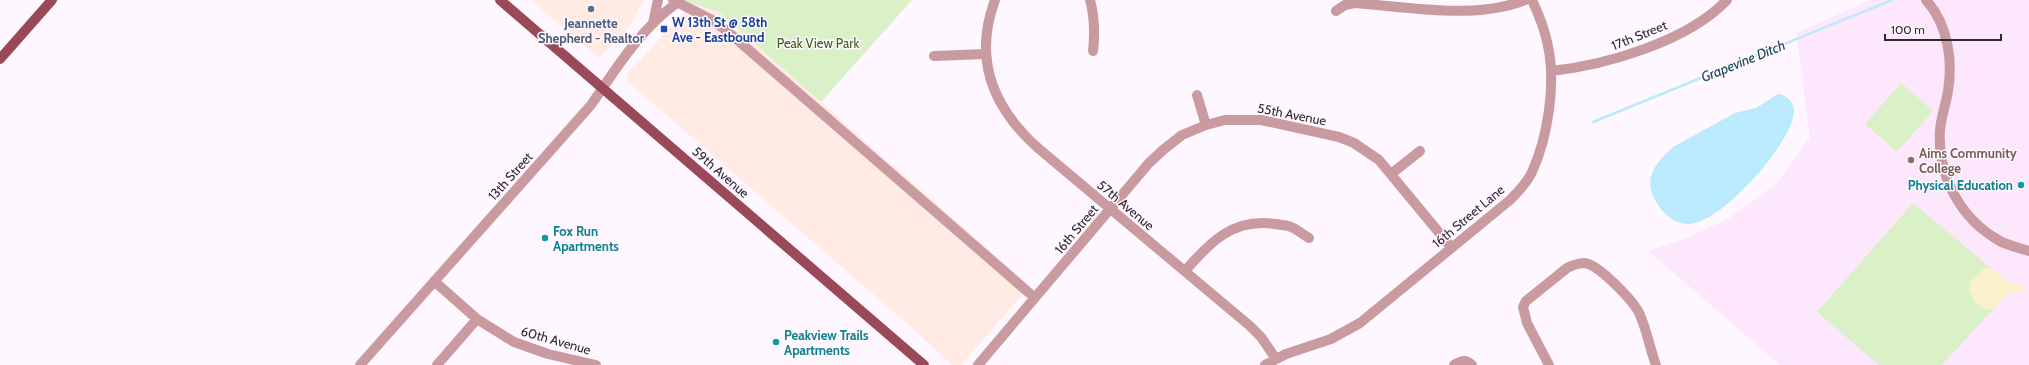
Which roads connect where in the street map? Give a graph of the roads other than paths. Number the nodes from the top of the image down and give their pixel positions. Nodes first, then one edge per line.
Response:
1 (52, 0) edge
2 (500, 0) edge
3 (658, 0) edge
4 (995, 0) edge
5 (1090, 0) edge
6 (1525, 0) edge
7 (1532, 0) edge
8 (1727, 0) edge
9 (1926, 0) edge
10 (675, 2) edge
11 (1376, 2) edge
12 (1336, 11) dead end
13 (652, 25) junction
14 (1093, 51) dead end
15 (985, 54) junction
16 (934, 56) dead end
17 (0, 59) edge
18 (1551, 71) junction
19 (602, 87) junction
20 (1197, 94) dead end
21 (1206, 125) junction
22 (1420, 150) dead end
23 (1391, 174) junction
24 (1110, 210) junction
25 (1309, 238) dead end
26 (1451, 247) junction
27 (2029, 251) edge
28 (1185, 271) junction
29 (434, 281) junction
30 (1035, 298) junction
31 (477, 319) junction
32 (1276, 359) junction
33 (1457, 363) edge
34 (360, 365) edge
35 (437, 365) edge
36 (596, 365) edge
37 (924, 365) edge
38 (978, 365) edge
39 (1265, 365) edge
40 (1472, 365) edge
41 (1549, 365) edge
42 (1656, 365) edge

1 - 17 main road
2 - 19 main road, 59th Avenue
3 - 13 street
4 - 15 street, 57th Avenue
5 - 14 street
6 - 11 street
7 - 18 street, 16th Street Lane
8 - 18 street, 17th Street
9 - 27 street
10 - 13 street, 13th Street
10 - 30 street
11 - 12 street
13 - 19 street, 13th Street
15 - 16 street
15 - 24 street, 57th Avenue
18 - 26 street, 16th Street Lane
19 - 29 street, 13th Street
19 - 37 main road, 59th Avenue
20 - 21 street
21 - 23 street, 55th Avenue
21 - 24 street, 16th Street
22 - 23 street
23 - 26 street, 55th Avenue
24 - 28 street, 57th Avenue
24 - 30 street, 16th Street
25 - 28 street
26 - 32 street, 16th Street Lane
28 - 32 street, 57th Avenue
29 - 31 street, 60th Avenue
29 - 34 street, 13th Street
30 - 38 street, 16th Street
31 - 35 street
31 - 36 street, 60th Avenue
32 - 39 street, 16th Street Lane
33 - 40 street
41 - 42 street

